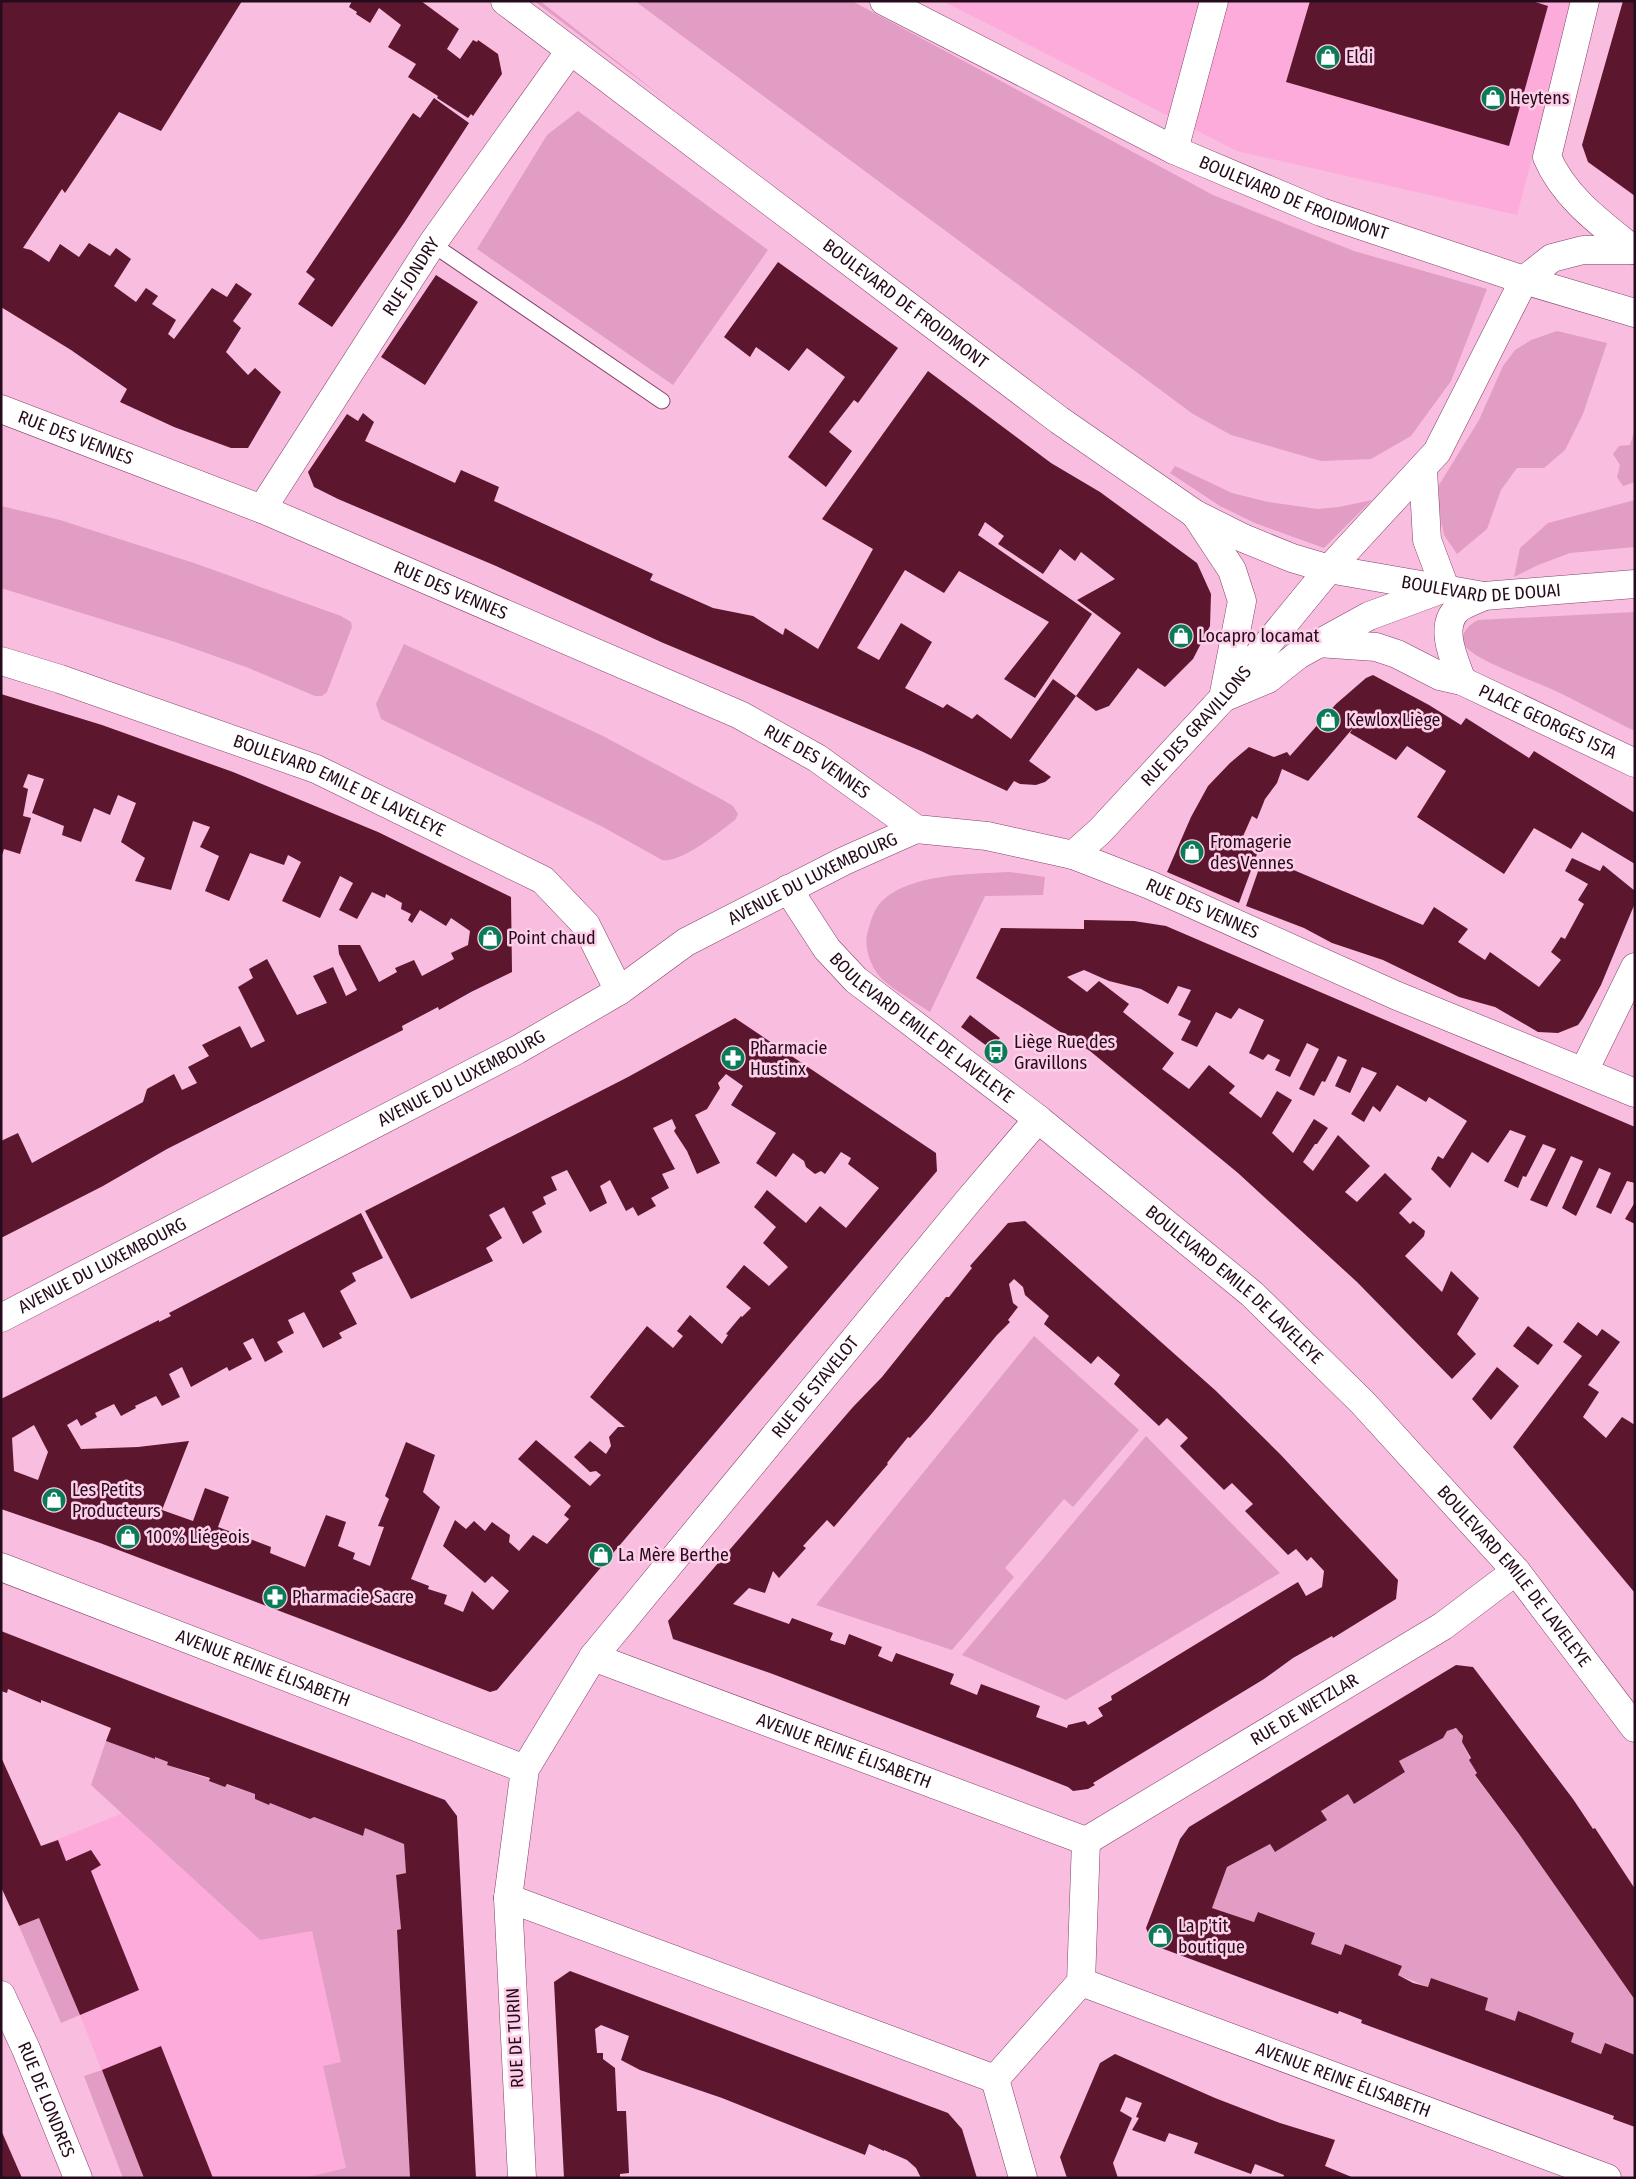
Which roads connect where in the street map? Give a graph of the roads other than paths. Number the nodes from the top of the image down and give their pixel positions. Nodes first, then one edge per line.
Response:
1 (505, 1) edge
2 (884, 1) edge
3 (1214, 1) edge
4 (1585, 1) edge
5 (570, 51) junction
6 (1174, 150) junction
7 (432, 244) junction
8 (1634, 250) edge
9 (1524, 280) junction
10 (1635, 313) edge
11 (662, 401) dead end
12 (1, 409) edge
13 (1423, 470) junction
14 (262, 509) junction
15 (1195, 514) junction
16 (1329, 569) junction
17 (1635, 584) edge
18 (1445, 588) junction
19 (1484, 596) junction
20 (1318, 643) junction
21 (1, 661) edge
22 (1462, 682) junction
23 (1224, 697) junction
24 (1635, 763) edge
25 (916, 829) junction
26 (1073, 854) junction
27 (788, 889) junction
28 (1635, 967) edge
29 (620, 991) junction
30 (1584, 1071) junction
31 (1635, 1093) edge
32 (1038, 1119) junction
33 (1, 1318) edge
34 (1, 1567) edge
35 (1516, 1571) junction
36 (593, 1657) junction
37 (1635, 1728) edge
38 (525, 1770) junction
39 (1086, 1841) junction
40 (508, 1898) junction
41 (1081, 1982) junction
42 (1, 1995) edge
43 (995, 2079) junction
44 (78, 2178) edge
45 (522, 2178) edge
46 (1023, 2178) edge
47 (1607, 2178) edge

1 - 5 street, BOULEVARD DE FROIDMONT
2 - 6 street, BOULEVARD DE FROIDMONT
3 - 6 street
4 - 8 street
5 - 7 street, RUE JONDRY
5 - 15 street, BOULEVARD DE FROIDMONT
6 - 9 street, BOULEVARD DE FROIDMONT
7 - 11 lane
7 - 14 street, RUE JONDRY
8 - 9 street
9 - 10 street
9 - 13 street, RUE DES GRAVILLONS
12 - 14 street, RUE DES VENNES
13 - 16 street, RUE DES GRAVILLONS
13 - 18 street
14 - 25 street, RUE DES VENNES
15 - 16 street, BOULEVARD DE FROIDMONT
15 - 23 street
16 - 18 street, BOULEVARD DE DOUAI
16 - 23 street, RUE DES GRAVILLONS
17 - 19 street, BOULEVARD DE DOUAI
18 - 19 street, BOULEVARD DE DOUAI
18 - 20 street
19 - 22 street, PLACE GEORGES ISTA
20 - 22 street, PLACE GEORGES ISTA
20 - 23 street
21 - 29 street, BOULEVARD EMILE DE LAVELEYE
22 - 24 street, PLACE GEORGES ISTA
23 - 26 street, RUE DES GRAVILLONS
25 - 26 street, RUE DES VENNES
25 - 27 street, AVENUE DU LUXEMBOURG
26 - 30 street, RUE DES VENNES
27 - 29 street, AVENUE DU LUXEMBOURG
27 - 32 street, BOULEVARD EMILE DE LAVELEYE
28 - 30 street
29 - 33 street, AVENUE DU LUXEMBOURG
30 - 31 street, RUE DES VENNES
32 - 35 street, BOULEVARD EMILE DE LAVELEYE
32 - 36 street, RUE DE STAVELOT
34 - 38 street, AVENUE REINE ÉLISABETH
35 - 37 street, BOULEVARD EMILE DE LAVELEYE
35 - 39 street, RUE DE WETZLAR
36 - 38 street
36 - 39 street, AVENUE REINE ÉLISABETH
38 - 40 street
39 - 41 street
40 - 43 street
40 - 45 street, RUE DE TURIN
41 - 43 street
41 - 47 street, AVENUE REINE ÉLISABETH
42 - 44 street, RUE DE LONDRES
43 - 46 street

